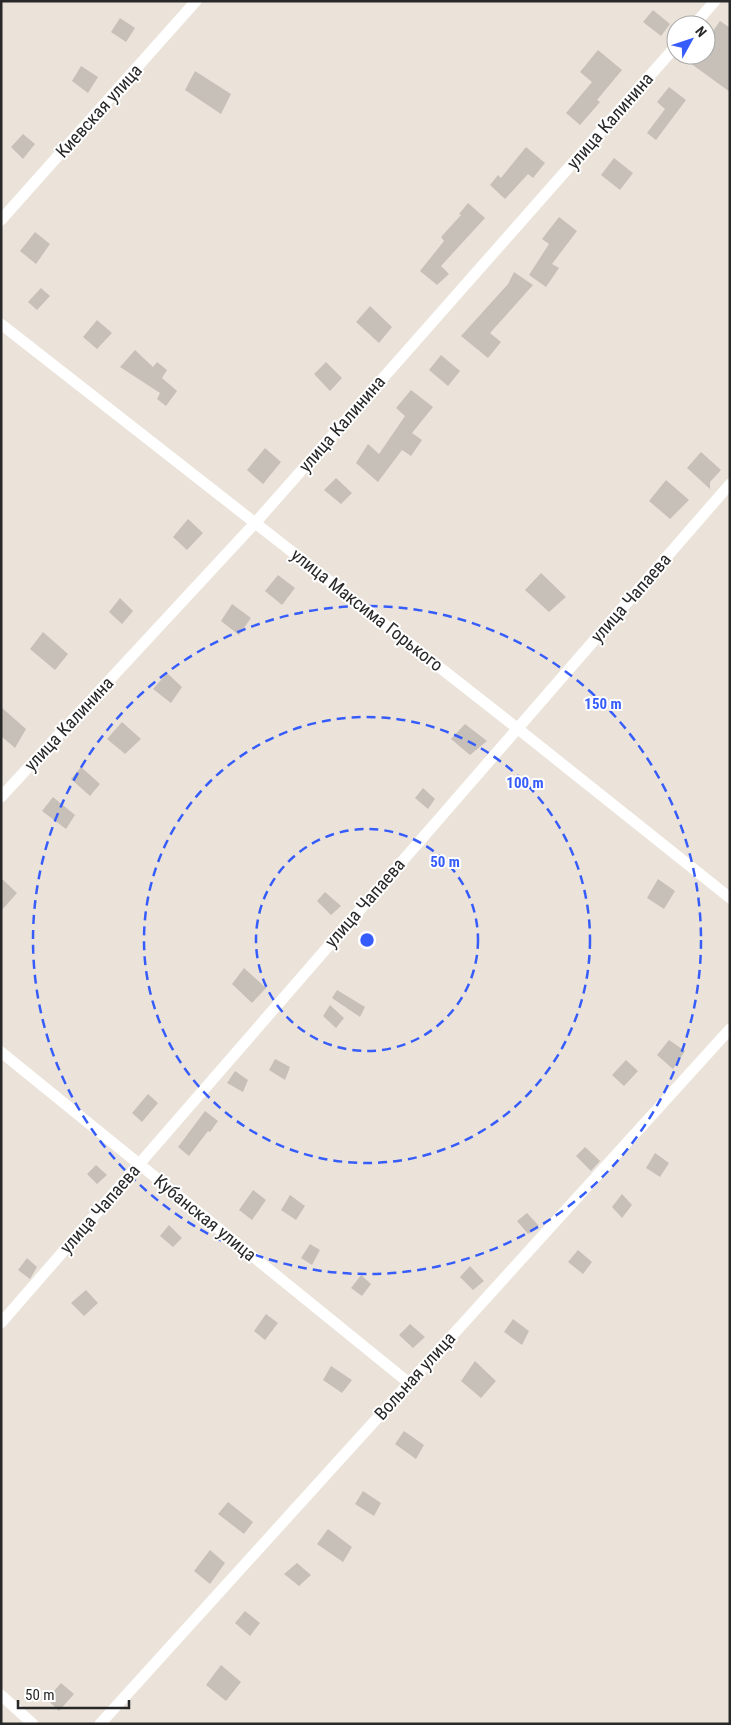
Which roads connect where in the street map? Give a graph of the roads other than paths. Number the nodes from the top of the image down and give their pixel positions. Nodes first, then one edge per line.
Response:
1 (196, 1) edge
2 (715, 1) edge
3 (703, 15) edge
4 (666, 57) edge
5 (1, 220) edge
6 (1, 324) edge
7 (730, 484) edge
8 (256, 522) junction
9 (517, 728) junction
10 (1, 797) edge
11 (730, 898) edge
12 (730, 1029) edge
13 (1, 1052) edge
14 (139, 1164) junction
15 (1, 1323) edge
16 (409, 1383) junction
17 (1, 1695) edge
18 (33, 1724) edge
19 (100, 1724) edge

1 - 5 street, Киевская улица
2 - 3 street
4 - 8 street, улица Калинина
6 - 8 street, улица Максима Горького
7 - 9 street, улица Чапаева
8 - 9 street, улица Максима Горького
8 - 10 street, улица Калинина
9 - 11 street, улица Максима Горького
9 - 14 street, улица Чапаева
12 - 16 street, Вольная улица
13 - 14 street, Кубанская улица
14 - 15 street, улица Чапаева
14 - 16 street, Кубанская улица
16 - 19 street, Вольная улица
17 - 18 street

